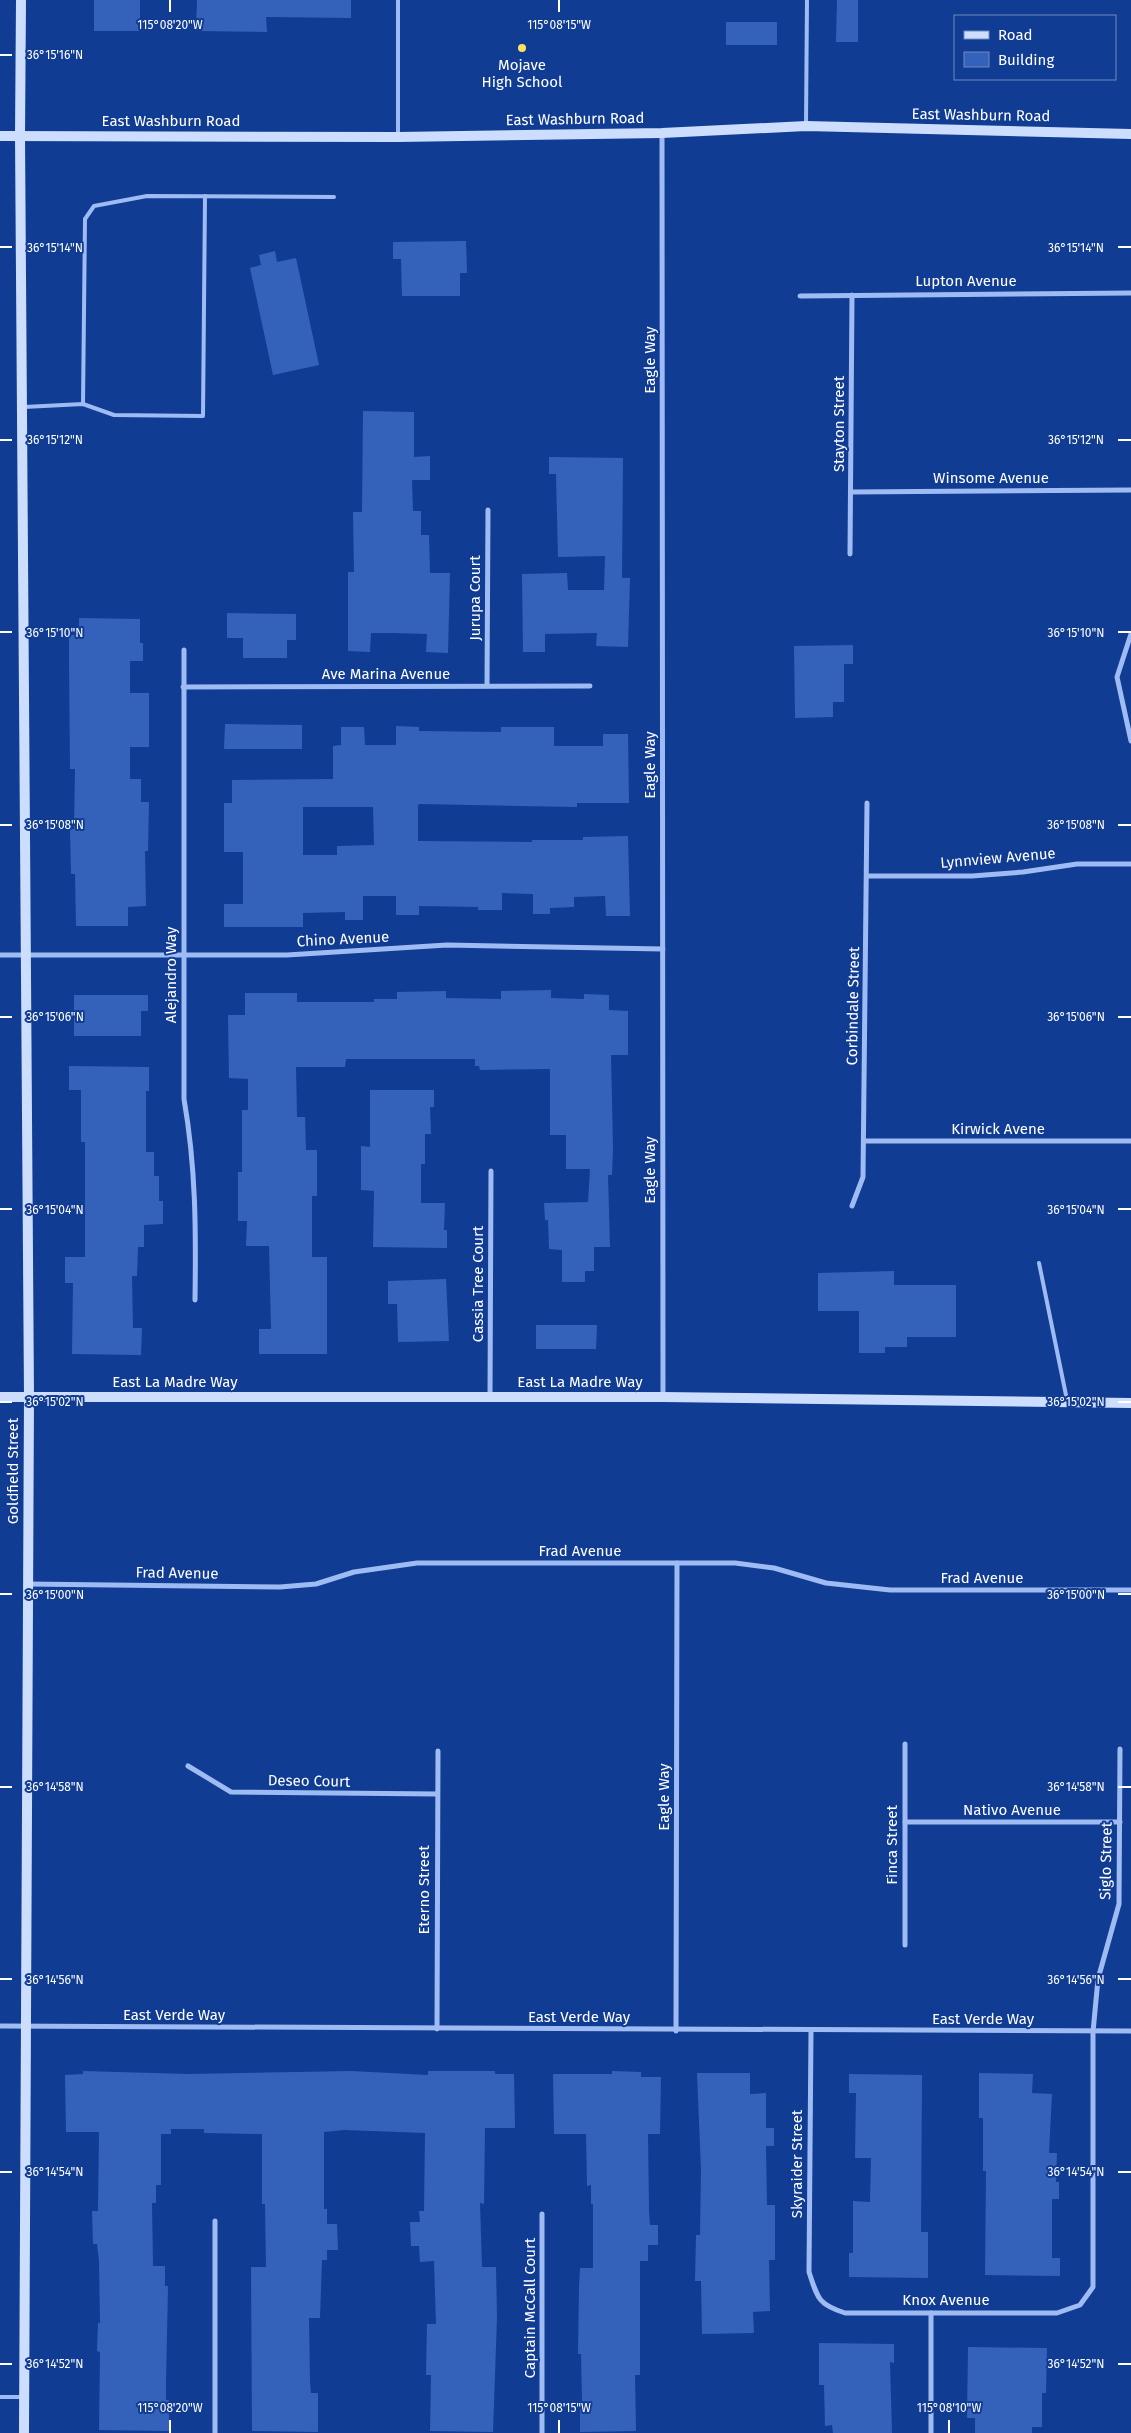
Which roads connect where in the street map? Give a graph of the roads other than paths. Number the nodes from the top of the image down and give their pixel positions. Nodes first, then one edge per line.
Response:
1 (21, 0) edge
2 (398, 0) edge
3 (807, 0) edge
4 (806, 126) junction
5 (662, 133) junction
6 (1131, 134) edge
7 (0, 136) edge
8 (20, 136) junction
9 (398, 137) junction
10 (205, 196) junction
11 (334, 197) dead end
12 (1131, 293) edge
13 (852, 294) junction
14 (800, 296) dead end
15 (83, 404) junction
16 (22, 407) junction
17 (1131, 490) edge
18 (851, 492) junction
19 (488, 510) dead end
20 (850, 554) dead end
21 (1131, 634) edge
22 (184, 650) dead end
23 (487, 686) junction
24 (590, 686) dead end
25 (183, 687) junction
26 (1131, 741) edge
27 (867, 803) dead end
28 (1131, 864) edge
29 (868, 876) junction
30 (663, 949) junction
31 (0, 955) edge
32 (26, 955) junction
33 (183, 955) junction
34 (864, 1141) junction
35 (1131, 1141) edge
36 (491, 1171) dead end
37 (852, 1206) dead end
38 (1040, 1263) dead end
39 (195, 1300) dead end
40 (0, 1397) edge
41 (29, 1397) junction
42 (490, 1397) junction
43 (663, 1397) junction
44 (1068, 1402) junction
45 (1131, 1403) edge
46 (677, 1563) junction
47 (28, 1584) junction
48 (1131, 1590) edge
49 (905, 1744) dead end
50 (1120, 1749) dead end
51 (438, 1751) dead end
52 (188, 1766) dead end
53 (437, 1794) junction
54 (905, 1822) junction
55 (1120, 1822) junction
56 (904, 1945) dead end
57 (0, 2026) edge
58 (26, 2026) junction
59 (438, 2029) junction
60 (676, 2031) junction
61 (811, 2031) junction
62 (1093, 2032) junction
63 (1131, 2032) edge
64 (542, 2214) dead end
65 (215, 2221) dead end
66 (817, 2295) joint
67 (1080, 2305) joint
68 (931, 2313) junction
69 (0, 2397) edge
70 (24, 2397) junction
71 (24, 2433) edge
72 (215, 2433) edge
73 (542, 2433) edge
74 (931, 2433) edge

1 - 8 street, Goldfield Street
2 - 9 lane
3 - 4 lane
4 - 5 street, East Washburn Road
4 - 6 street, East Washburn Road
5 - 9 street, East Washburn Road
5 - 30 street, Eagle Way
7 - 8 street, East Washburn Road
8 - 9 street, East Washburn Road
8 - 16 street, Goldfield Street
10 - 11 lane
10 - 15 lane
10 - 15 lane
12 - 13 street, Lupton Avenue
13 - 14 street, Lupton Avenue
13 - 18 street, Stayton Street
15 - 16 lane
16 - 32 street, Goldfield Street
17 - 18 street, Winsome Avenue
18 - 20 street, Stayton Street
19 - 23 street, Jurupa Court
21 - 26 street
22 - 25 street, Alejandro Way
23 - 24 street, Ave Marina Avenue
23 - 25 street, Ave Marina Avenue
25 - 33 street, Alejandro Way
27 - 29 street, Corbindale Street
28 - 29 street, Lynnview Avenue
29 - 34 street, Corbindale Street
30 - 33 street, Chino Avenue
30 - 43 street, Eagle Way
31 - 32 street, Chino Avenue
32 - 33 street, Chino Avenue
32 - 41 street, Goldfield Street
33 - 39 street, Alejandro Way
34 - 35 street, Kirwick Avene
34 - 37 street, Corbindale Street
36 - 42 street, Cassia Tree Court
38 - 44 lane
40 - 41 street, East La Madre Way
41 - 42 street, East La Madre Way
41 - 47 street, Goldfield Street
42 - 43 street, East La Madre Way
43 - 44 street, East La Madre Way
44 - 45 street, East La Madre Way
46 - 47 street, Frad Avenue
46 - 48 street, Frad Avenue
46 - 60 street, Eagle Way
47 - 58 street, Goldfield Street
49 - 54 street, Finca Street
50 - 55 street, Siglo Street
51 - 53 street, Eterno Street
52 - 53 street, Deseo Court
53 - 59 street, Eterno Street
54 - 55 street, Nativo Avenue
54 - 56 street, Finca Street
55 - 62 street, Siglo Street
57 - 58 street, East Verde Way
58 - 59 street, East Verde Way
58 - 70 street, Goldfield Street
59 - 60 street, East Verde Way
60 - 61 street, East Verde Way
61 - 62 street, East Verde Way
61 - 66 street, Skyraider Street
62 - 63 street, East Verde Way
62 - 67 street, Siglo Street
64 - 73 street, Captain McCall Court
65 - 72 street
66 - 68 street, Knox Avenue
67 - 68 street, Knox Avenue
68 - 74 street
69 - 70 lane
70 - 71 street, Goldfield Street

